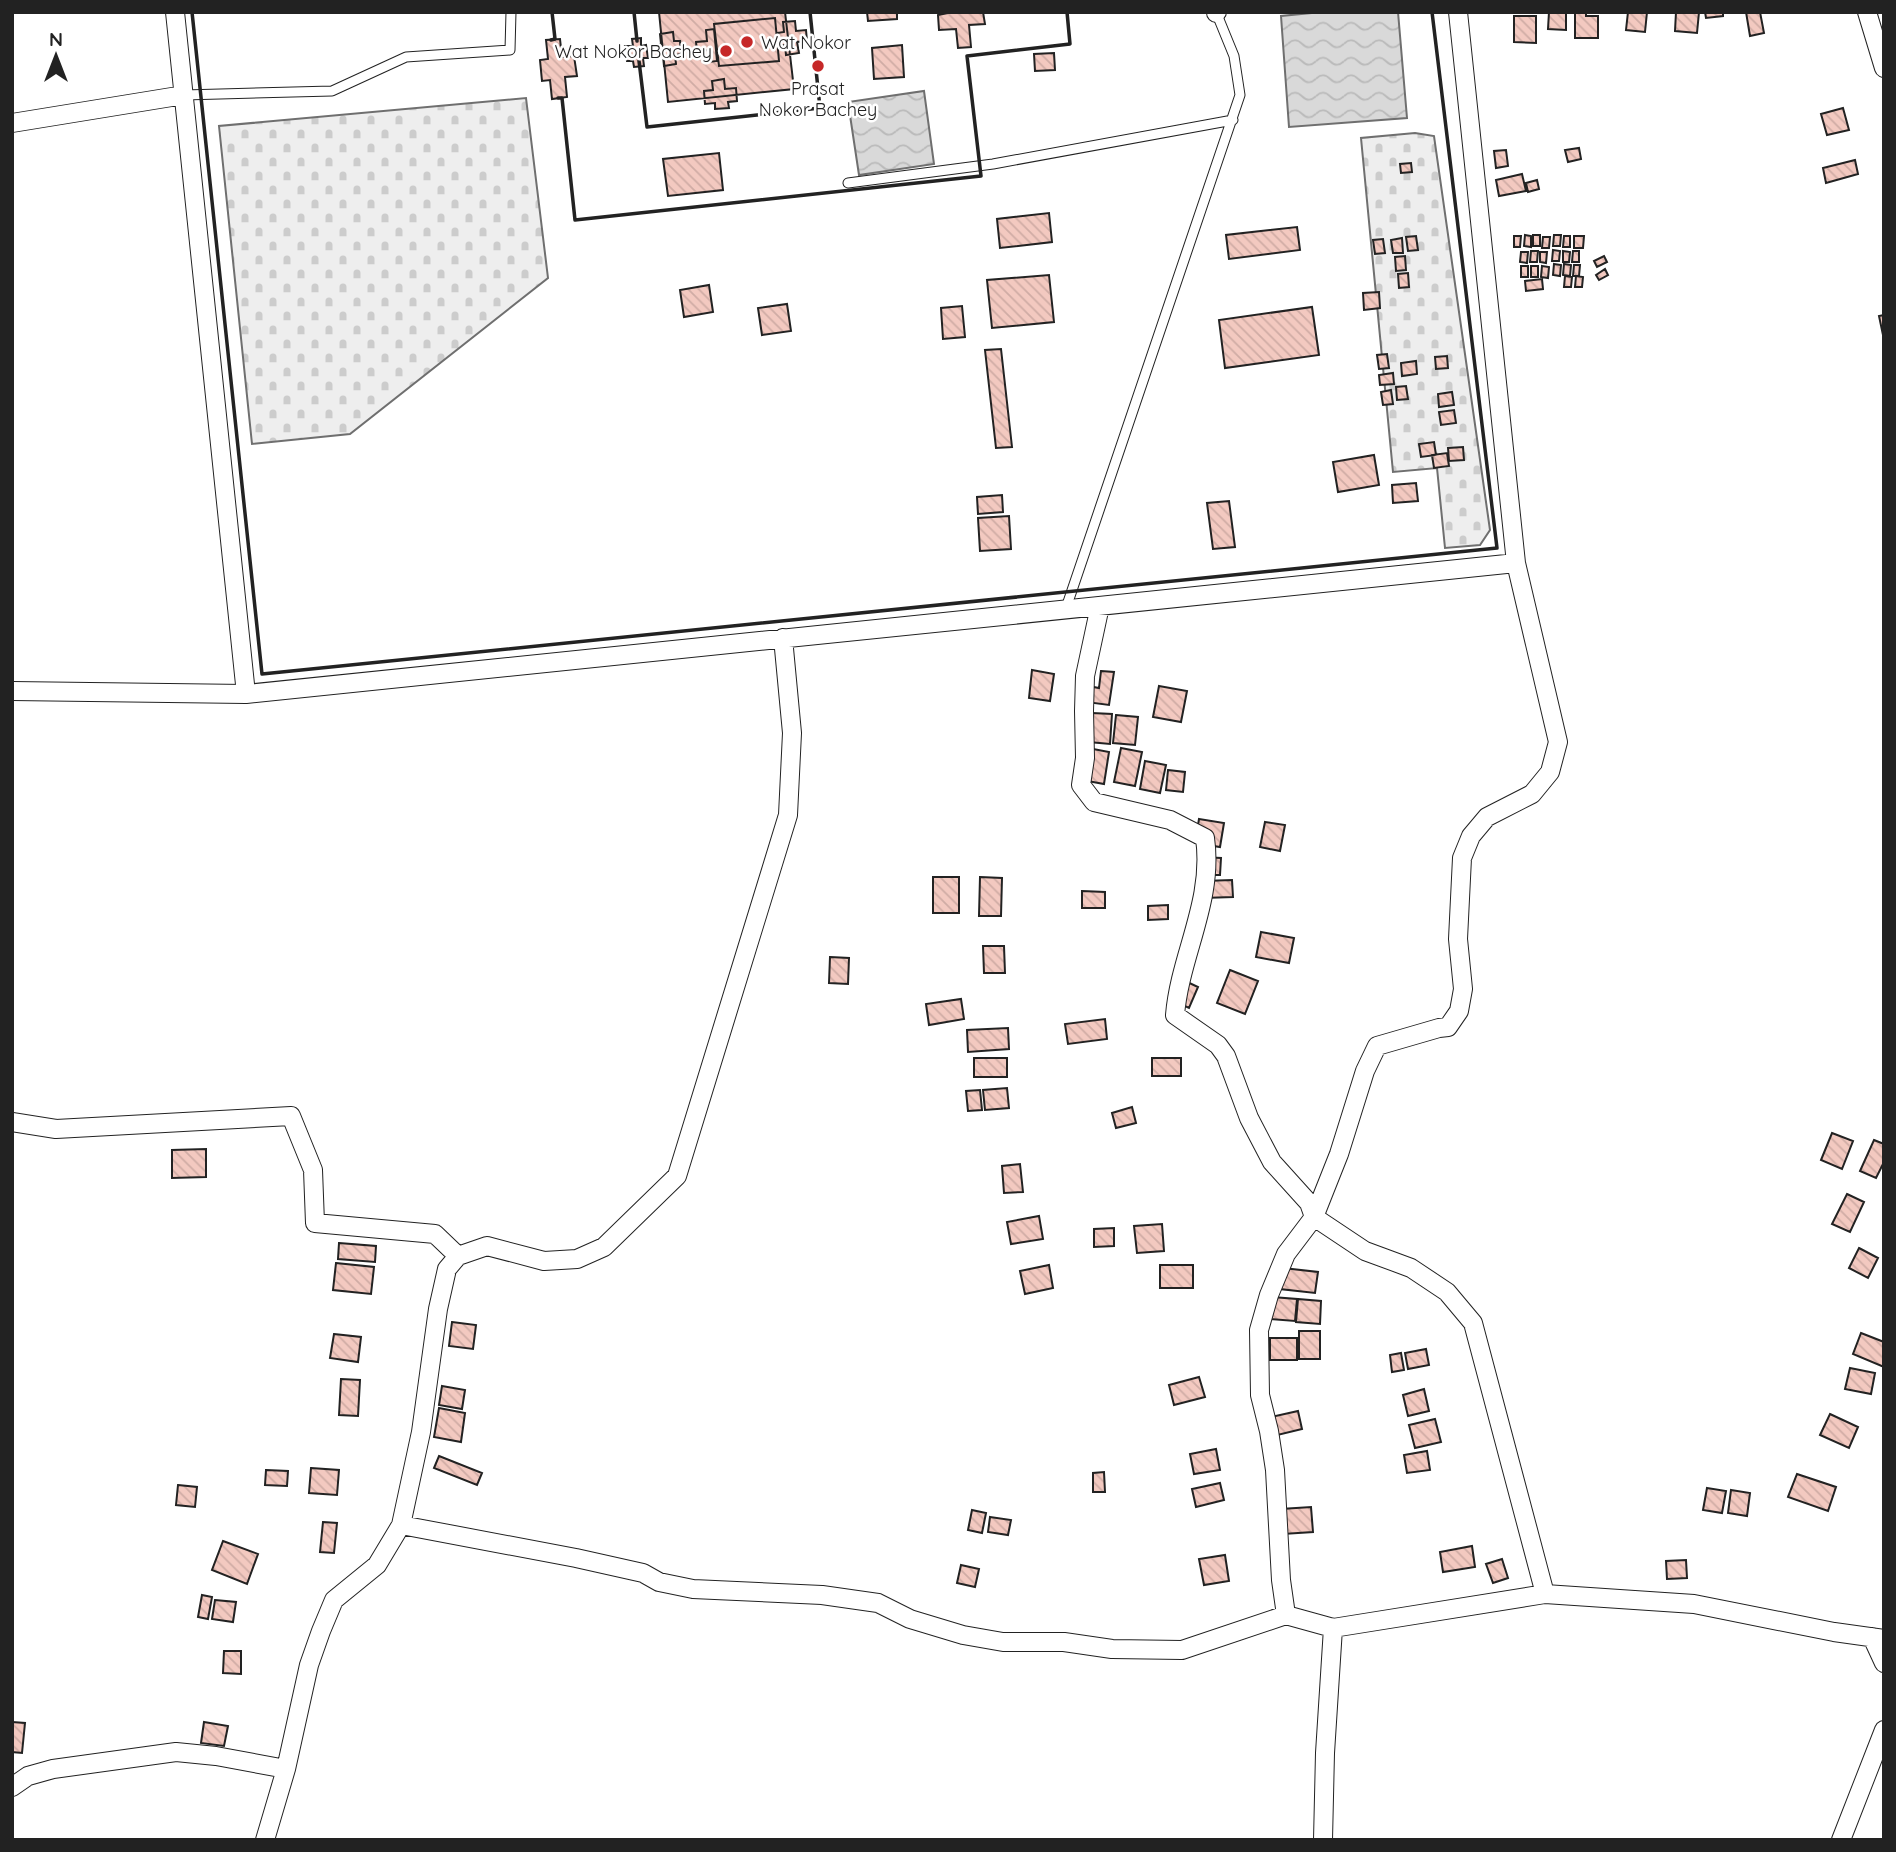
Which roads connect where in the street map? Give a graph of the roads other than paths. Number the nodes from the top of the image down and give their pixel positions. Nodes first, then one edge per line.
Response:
1 (175, 12) edge
2 (511, 12) edge
3 (1216, 12) edge
4 (1458, 12) edge
5 (1867, 12) edge
6 (1884, 68) edge
7 (184, 95) junction
8 (1233, 120) junction
9 (12, 123) edge
10 (848, 183) dead end
11 (1516, 562) junction
12 (1100, 606) junction
13 (1066, 608) junction
14 (783, 638) junction
15 (12, 691) edge
16 (246, 694) junction
17 (12, 1122) edge
18 (1314, 1217) junction
19 (458, 1255) junction
20 (401, 1525) junction
21 (1545, 1594) junction
22 (1286, 1615) junction
23 (1333, 1628) junction
24 (1878, 1638) edge
25 (1884, 1663) edge
26 (1884, 1730) edge
27 (286, 1769) junction
28 (12, 1787) edge
29 (265, 1840) edge
30 (1323, 1840) edge
31 (1841, 1840) edge

1 - 7 street
2 - 7 lane
3 - 8 lane
4 - 11 street
5 - 6 street
7 - 9 street
7 - 16 street
8 - 10 lane
8 - 13 lane
11 - 12 street
11 - 18 street
12 - 13 street
12 - 18 street
13 - 14 street
14 - 16 street
14 - 19 street
15 - 16 street
17 - 19 street
18 - 21 street
18 - 22 street
19 - 20 street
20 - 22 street
20 - 27 street
21 - 23 street
21 - 24 street
22 - 23 street
23 - 30 street
24 - 25 street
26 - 31 street
27 - 28 street
27 - 29 street

